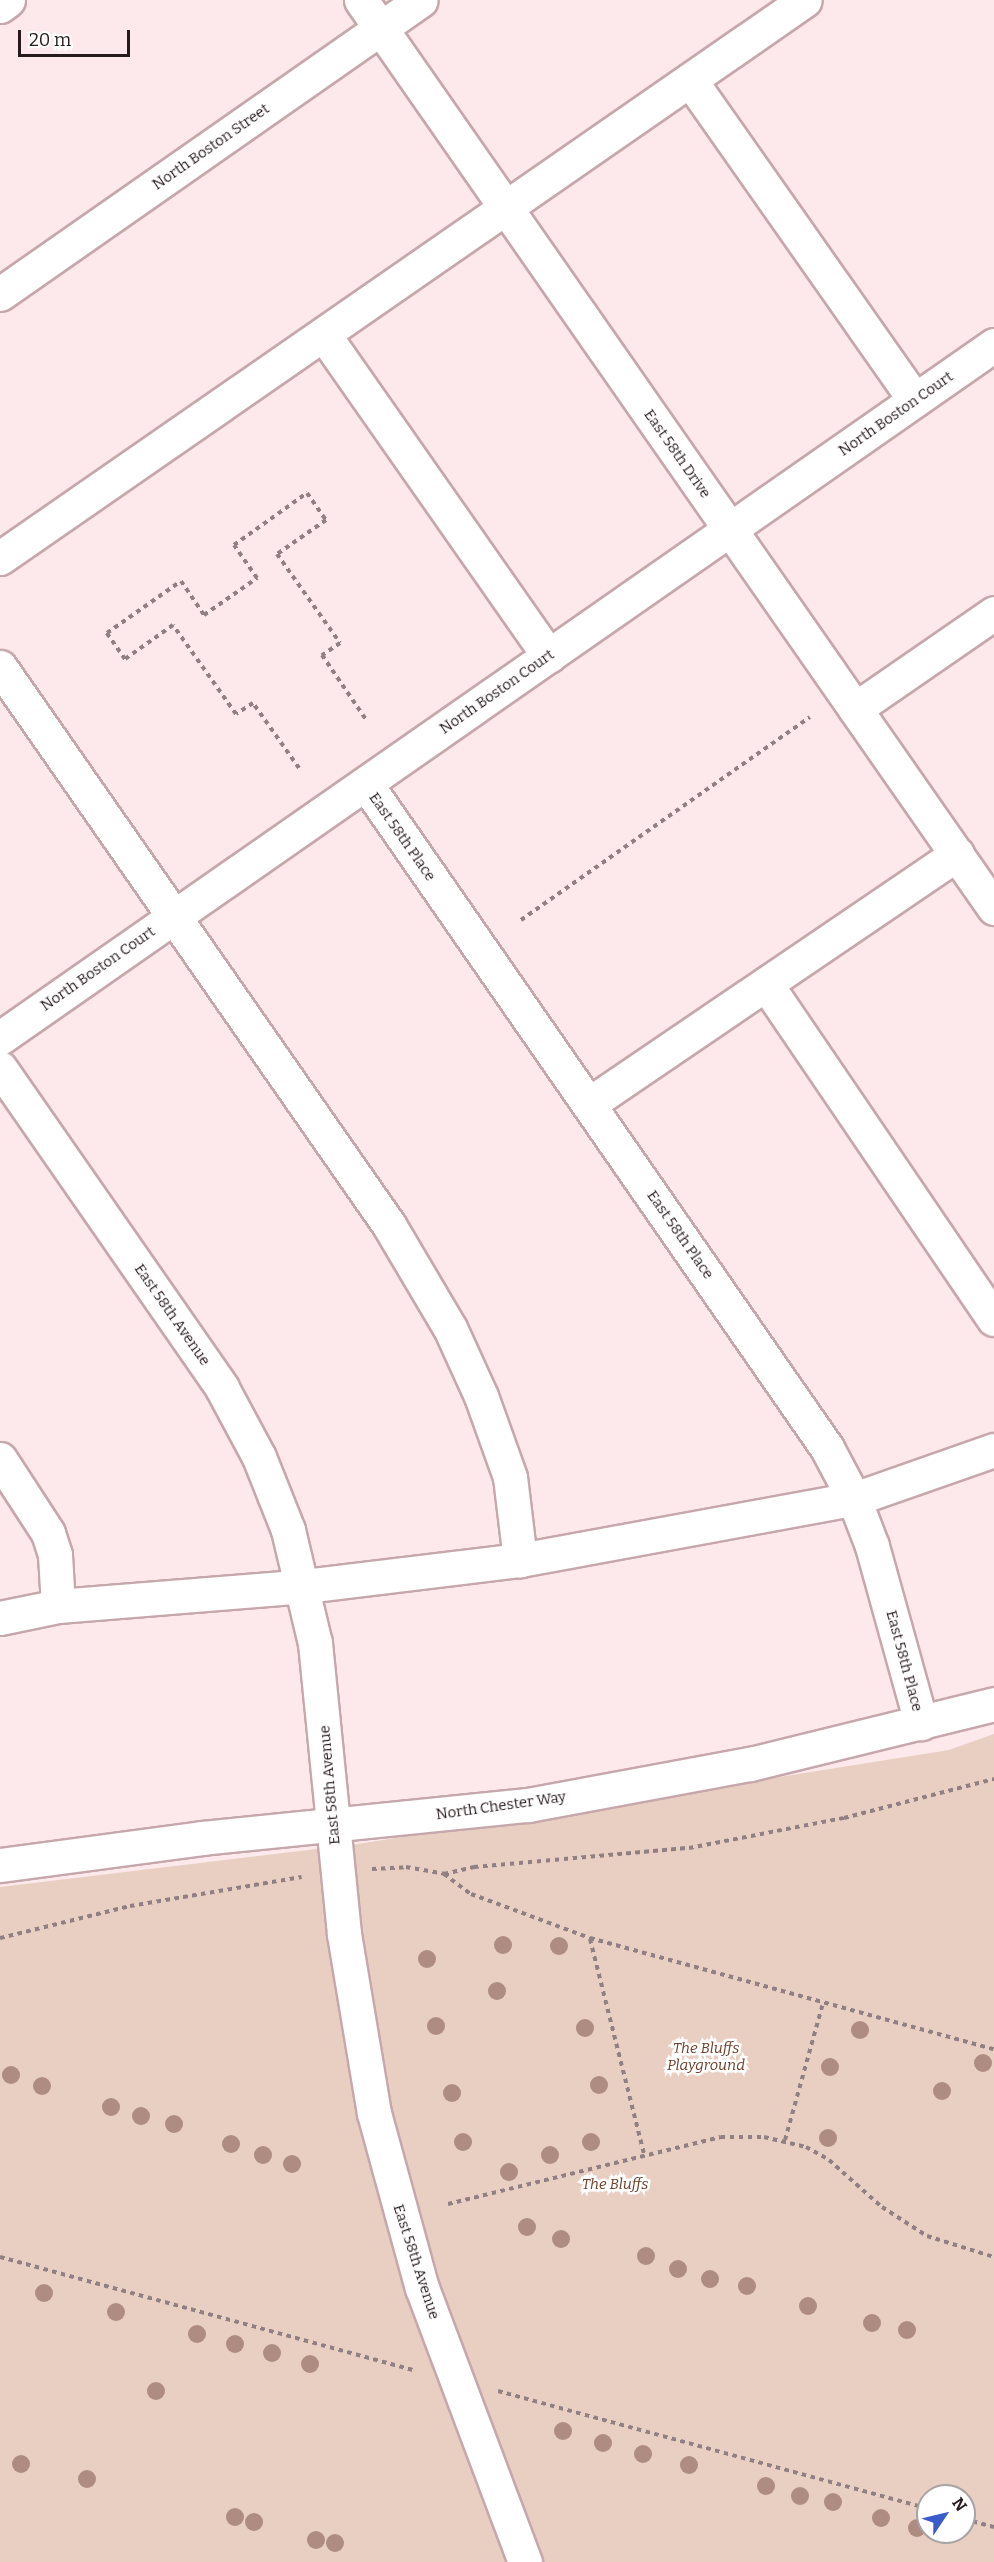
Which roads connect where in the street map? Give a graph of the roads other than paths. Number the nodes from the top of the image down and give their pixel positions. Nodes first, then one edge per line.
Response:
1 (8, 0) edge
2 (361, 0) edge
3 (421, 0) edge
4 (805, 0) edge
5 (0, 6) edge
6 (381, 28) junction
7 (690, 81) junction
8 (507, 208) junction
9 (0, 294) edge
10 (324, 335) junction
11 (994, 345) edge
12 (915, 400) junction
13 (730, 530) junction
14 (0, 558) edge
15 (994, 613) edge
16 (549, 656) junction
17 (0, 668) edge
18 (855, 709) junction
19 (366, 784) junction
20 (957, 854) junction
21 (994, 908) edge
22 (173, 916) junction
23 (766, 984) junction
24 (0, 1038) edge
25 (0, 1068) edge
26 (589, 1104) junction
27 (994, 1319) edge
28 (994, 1450) edge
29 (0, 1459) edge
30 (854, 1499) junction
31 (520, 1560) junction
32 (304, 1586) junction
33 (58, 1606) junction
34 (0, 1618) edge
35 (994, 1704) edge
36 (921, 1723) junction
37 (333, 1825) junction
38 (0, 1865) edge
39 (525, 2562) edge

1 - 5 street
2 - 6 street, East 58th Drive
3 - 6 street, North Boston Street
4 - 7 street
6 - 8 street, East 58th Drive
6 - 9 street, North Boston Street
7 - 8 street
7 - 12 street
8 - 10 street
8 - 13 street, East 58th Drive
10 - 14 street
10 - 16 street
11 - 12 street, North Boston Court
12 - 13 street, North Boston Court
13 - 16 street, North Boston Court
13 - 18 street, East 58th Drive
15 - 18 street
16 - 19 street, North Boston Court
17 - 22 street
18 - 20 street, East 58th Drive
19 - 22 street, North Boston Court
19 - 26 street, East 58th Place
20 - 21 street, East 58th Drive
20 - 23 street
22 - 24 street, North Boston Court
22 - 31 street
23 - 26 street
23 - 27 street
25 - 32 street, East 58th Avenue
26 - 30 street, East 58th Place
28 - 30 street
29 - 33 street
30 - 31 street
30 - 36 street, East 58th Place
31 - 32 street
32 - 33 street
32 - 37 street, East 58th Avenue
33 - 34 street
35 - 36 street, North Chester Way
36 - 37 street, North Chester Way
37 - 38 street, North Chester Way
37 - 39 street, East 58th Avenue

